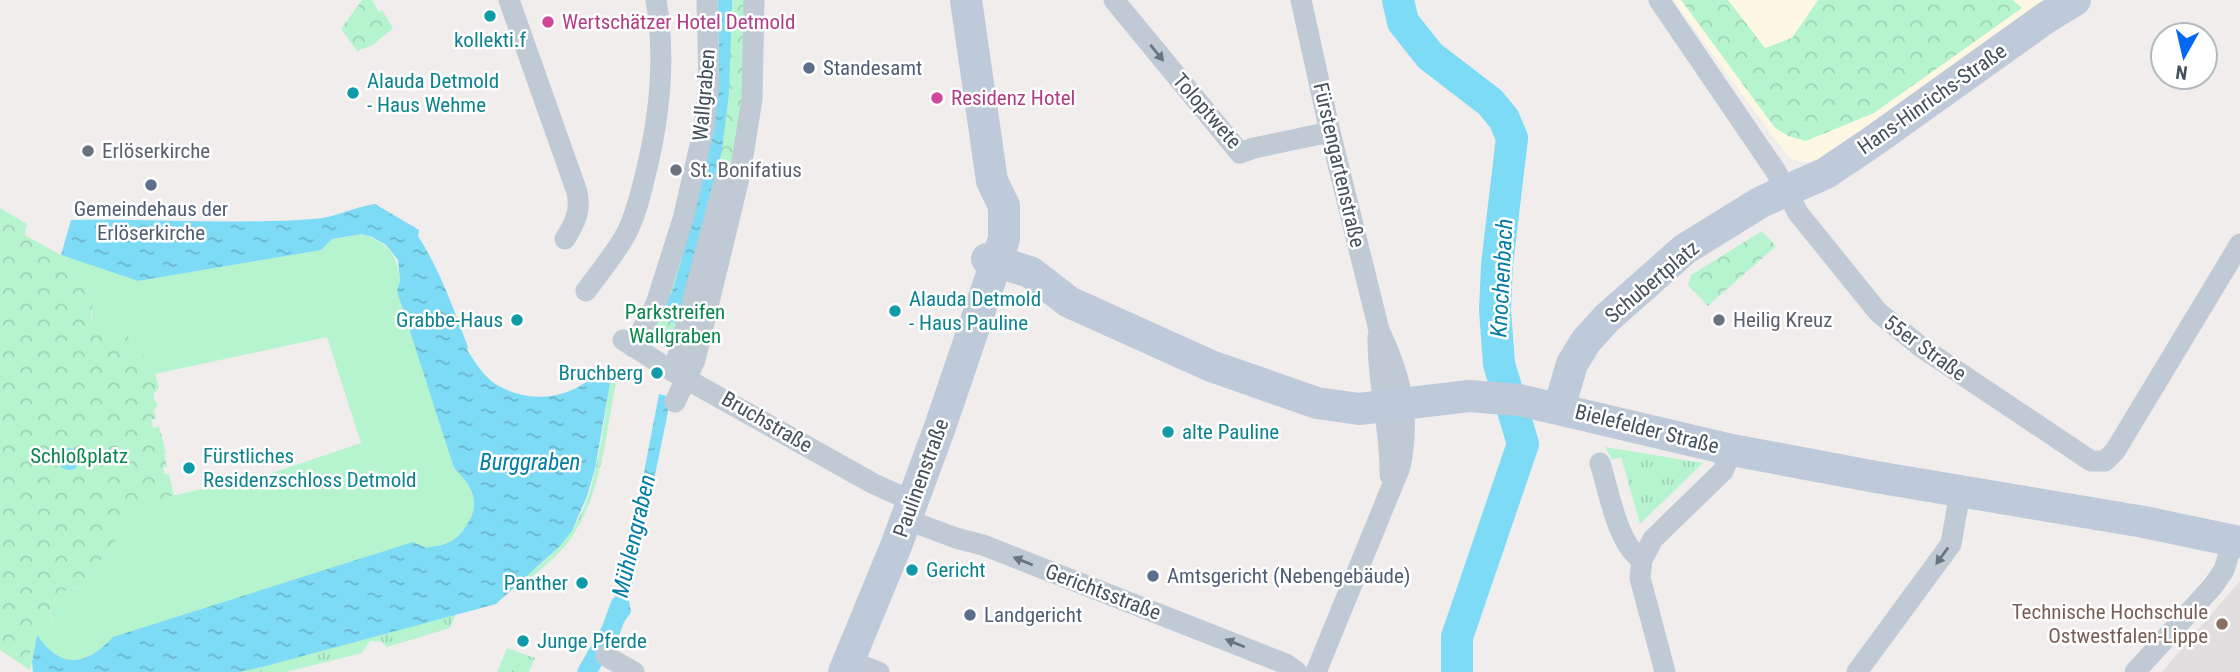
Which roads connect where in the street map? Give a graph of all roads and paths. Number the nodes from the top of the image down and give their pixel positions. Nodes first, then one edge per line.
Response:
1 (509, 0) edge
2 (656, 0) edge
3 (707, 0) edge
4 (740, 0) edge
5 (754, 0) edge
6 (966, 0) edge
7 (1114, 0) edge
8 (1301, 0) edge
9 (1659, 0) edge
10 (2075, 0) edge
11 (741, 131) junction
12 (1330, 132) junction
13 (1784, 190) junction
14 (565, 239) dead end
15 (2240, 244) edge
16 (991, 267) junction
17 (586, 291) dead end
18 (628, 343) joint
19 (680, 375) junction
20 (675, 402) dead end
21 (1395, 406) junction
22 (1559, 408) junction
23 (1732, 450) junction
24 (1600, 463) dead end
25 (1960, 492) junction
26 (909, 510) junction
27 (2236, 541) edge
28 (1642, 560) junction
29 (606, 656) dead end
30 (847, 666) edge
31 (634, 672) edge
32 (879, 672) edge
33 (1297, 672) edge
34 (1316, 672) edge
35 (1665, 672) edge
36 (1857, 672) edge
37 (2135, 672) edge

1 - 14 street
2 - 17 street
3 - 18 street, Wallgraben
4 - 11 street
5 - 11 street
6 - 16 main road, Paulinenstraße
7 -> 12 street, Toloptwete
8 - 12 street, Fürstengartenstraße
9 - 13 street, 55er Straße
10 - 13 main road, Hans-Hinrichs-Straße
11 - 19 street
12 - 21 street, Fürstengartenstraße
13 - 15 street, 55er Straße
13 - 22 main road, Schubertplatz
16 - 21 main road, Bielefelder Straße
16 - 26 main road, Paulinenstraße
18 - 19 street, Bruchstraße
19 - 20 street
19 - 26 street, Bruchstraße
21 - 22 main road, Bielefelder Straße
21 - 34 street, Fürstengartenstraße
22 - 23 main road, Bielefelder Straße
23 - 25 main road, Bielefelder Straße
23 - 28 street
24 - 28 street
25 - 27 main road, Bielefelder Straße
25 -> 36 street
26 - 30 main road, Paulinenstraße
33 -> 26 street, Gerichtsstraße
27 - 37 street
28 - 35 street
29 - 31 street
30 - 32 street

